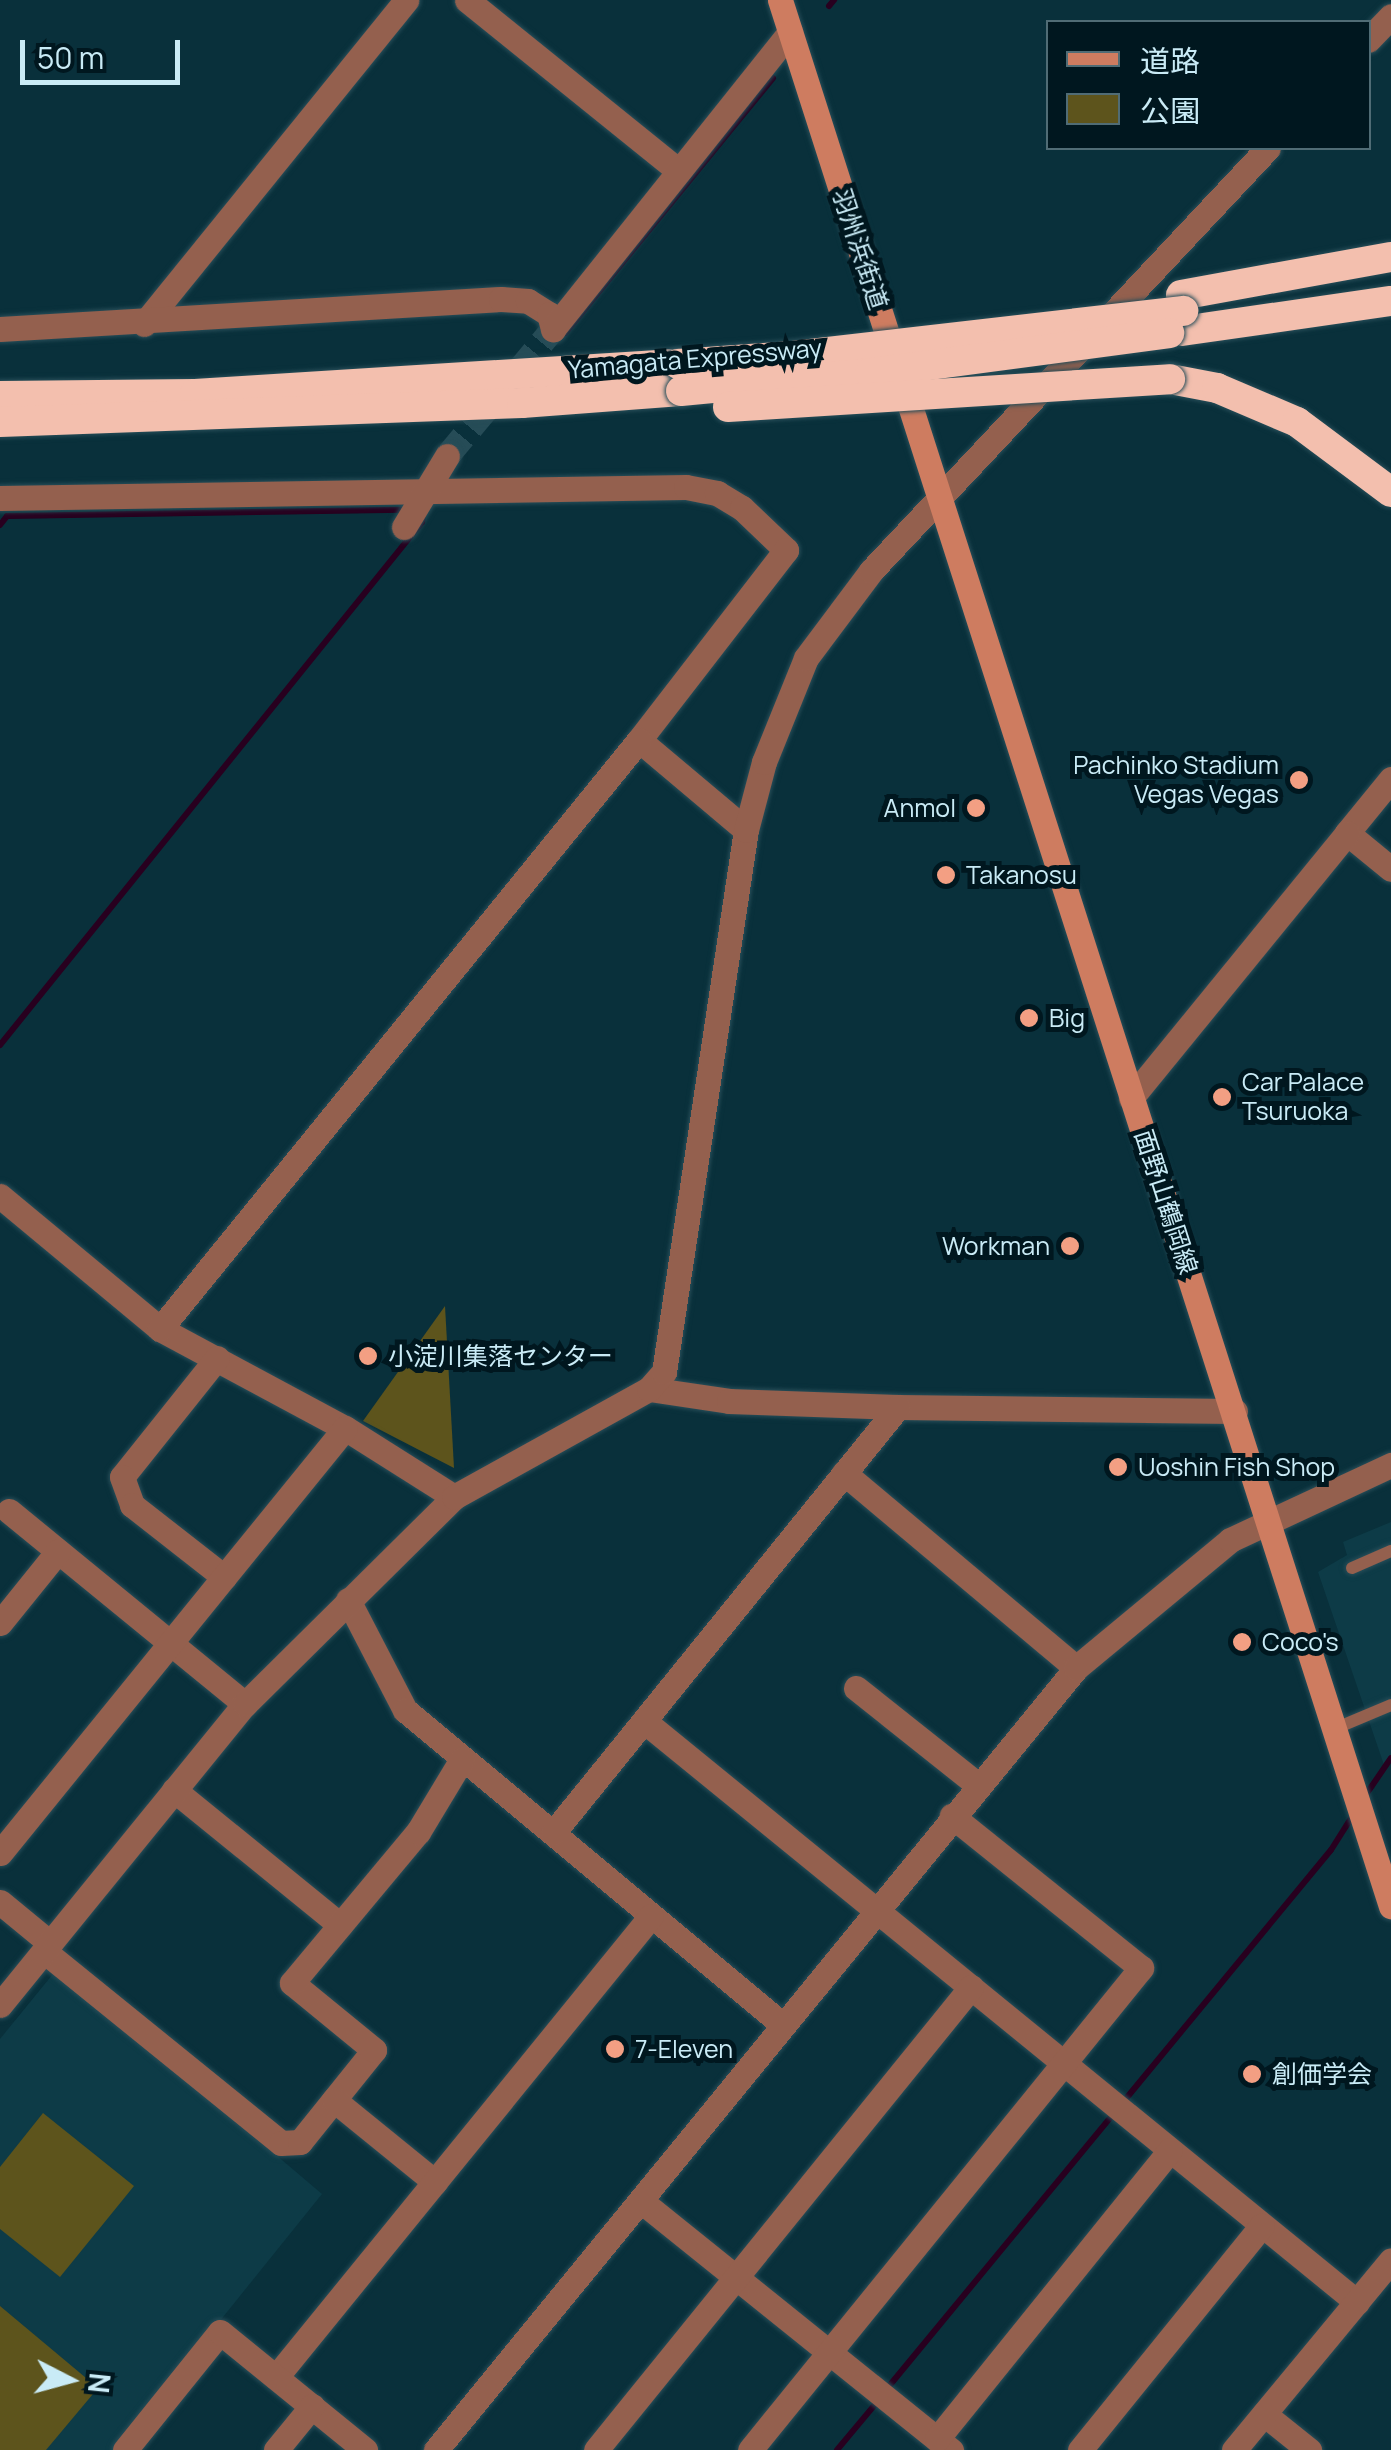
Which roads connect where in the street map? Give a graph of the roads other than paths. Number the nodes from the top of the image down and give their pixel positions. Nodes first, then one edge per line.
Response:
1 (406, 0) edge
2 (467, 0) edge
3 (780, 0) edge
4 (1391, 16) edge
5 (790, 32) junction
6 (1371, 37) edge
7 (1266, 150) edge
8 (679, 171) junction
9 (1391, 257) edge
10 (1391, 281) edge
11 (1391, 302) edge
12 (1182, 313) junction
13 (144, 324) junction
14 (0, 329) edge
15 (680, 388) junction
16 (0, 396) edge
17 (0, 422) edge
18 (448, 456) tunnel mouth
19 (427, 490) junction
20 (1391, 492) edge
21 (0, 498) edge
22 (940, 498) junction
23 (404, 527) dead end
24 (638, 740) junction
25 (1391, 779) edge
26 (746, 830) junction
27 (1347, 833) junction
28 (1391, 869) edge
29 (1131, 1098) junction
30 (0, 1196) edge
31 (160, 1329) junction
32 (216, 1358) junction
33 (649, 1390) junction
34 (898, 1407) junction
35 (1235, 1411) junction
36 (345, 1428) junction
37 (1391, 1465) edge
38 (844, 1473) junction
39 (454, 1498) junction
40 (10, 1512) dead end
41 (1267, 1520) junction
42 (58, 1551) junction
43 (1391, 1551) edge
44 (1352, 1568) dead end
45 (224, 1577) junction
46 (348, 1600) junction
47 (0, 1623) edge
48 (170, 1643) junction
49 (1076, 1668) junction
50 (856, 1688) dead end
51 (244, 1704) junction
52 (1391, 1706) edge
53 (644, 1720) junction
54 (1334, 1729) junction
55 (462, 1759) junction
56 (978, 1784) junction
57 (174, 1790) junction
58 (952, 1816) junction
59 (554, 1833) junction
60 (0, 1853) edge
61 (0, 1902) edge
62 (1391, 1906) edge
63 (876, 1910) junction
64 (651, 1916) junction
65 (340, 1924) junction
66 (47, 1947) junction
67 (971, 1988) junction
68 (0, 2005) edge
69 (783, 2025) junction
70 (1064, 2063) junction
71 (334, 2100) junction
72 (1170, 2150) junction
73 (435, 2182) junction
74 (641, 2201) junction
75 (1262, 2225) junction
76 (1391, 2260) edge
77 (738, 2276) junction
78 (1357, 2302) junction
79 (830, 2351) junction
80 (276, 2378) junction
81 (312, 2406) junction
82 (1264, 2414) junction
83 (944, 2444) edge
84 (124, 2450) edge
85 (276, 2450) edge
86 (364, 2450) edge
87 (436, 2450) edge
88 (596, 2450) edge
89 (750, 2450) edge
90 (1080, 2450) edge
91 (1234, 2450) edge
92 (1309, 2450) edge

1 - 13 street
2 - 8 street
3 - 5 main road, 羽州浜街道
4 - 6 street
5 - 8 street
5 - 22 main road, 羽州浜街道
7 - 22 street
8 - 13 street
9 - 12 highway
10 - 12 highway
11 - 12 highway
12 - 15 highway, bridge
13 - 14 street
15 - 16 highway, Yamagata Expressway
15 - 17 highway
15 - 20 highway, bridge
18 - 19 street
19 - 21 street
19 - 23 street
19 - 24 street
22 - 26 street
22 - 29 main road, 面野山鶴岡線
24 - 26 street
24 - 31 street
25 - 27 street
26 - 33 street
27 - 28 street
27 - 29 street
29 - 35 main road, 面野山鶴岡線
30 - 31 street
31 - 32 street
32 - 36 street
32 - 45 street
33 - 34 street
33 - 39 street
34 - 35 street
34 - 38 street
35 - 41 main road, 面野山鶴岡線
36 - 39 street
36 - 45 street
37 - 41 street
38 - 49 street
38 - 53 street
39 - 46 street
40 - 42 street
41 - 49 street
41 - 54 main road, 面野山鶴岡線
42 - 47 street
42 - 48 street
43 - 44 lane
45 - 48 street
46 - 51 street
46 - 55 street
48 - 51 street
48 - 60 street
49 - 56 street
50 - 56 street
51 - 57 street
52 - 54 lane
53 - 59 street
53 - 63 street
54 - 62 main road, 面野山鶴岡線
55 - 59 street
55 - 65 street
56 - 58 street
57 - 65 street
57 - 66 street
58 - 63 street
58 - 70 street
59 - 64 street
61 - 66 street
63 - 67 street
63 - 69 street
64 - 69 street
64 - 73 street
65 - 71 street
66 - 68 street
66 - 71 street
67 - 70 street
67 - 77 street
69 - 74 street
70 - 72 street
70 - 79 street
71 - 73 street
72 - 75 street
72 - 83 street
73 - 80 street
74 - 77 street
74 - 87 street
75 - 78 street
75 - 90 street
76 - 78 street
77 - 79 street
77 - 88 street
78 - 82 street
79 - 83 street
79 - 89 street
80 - 81 street
80 - 84 street
81 - 85 street
81 - 86 street
82 - 91 street
82 - 92 street

